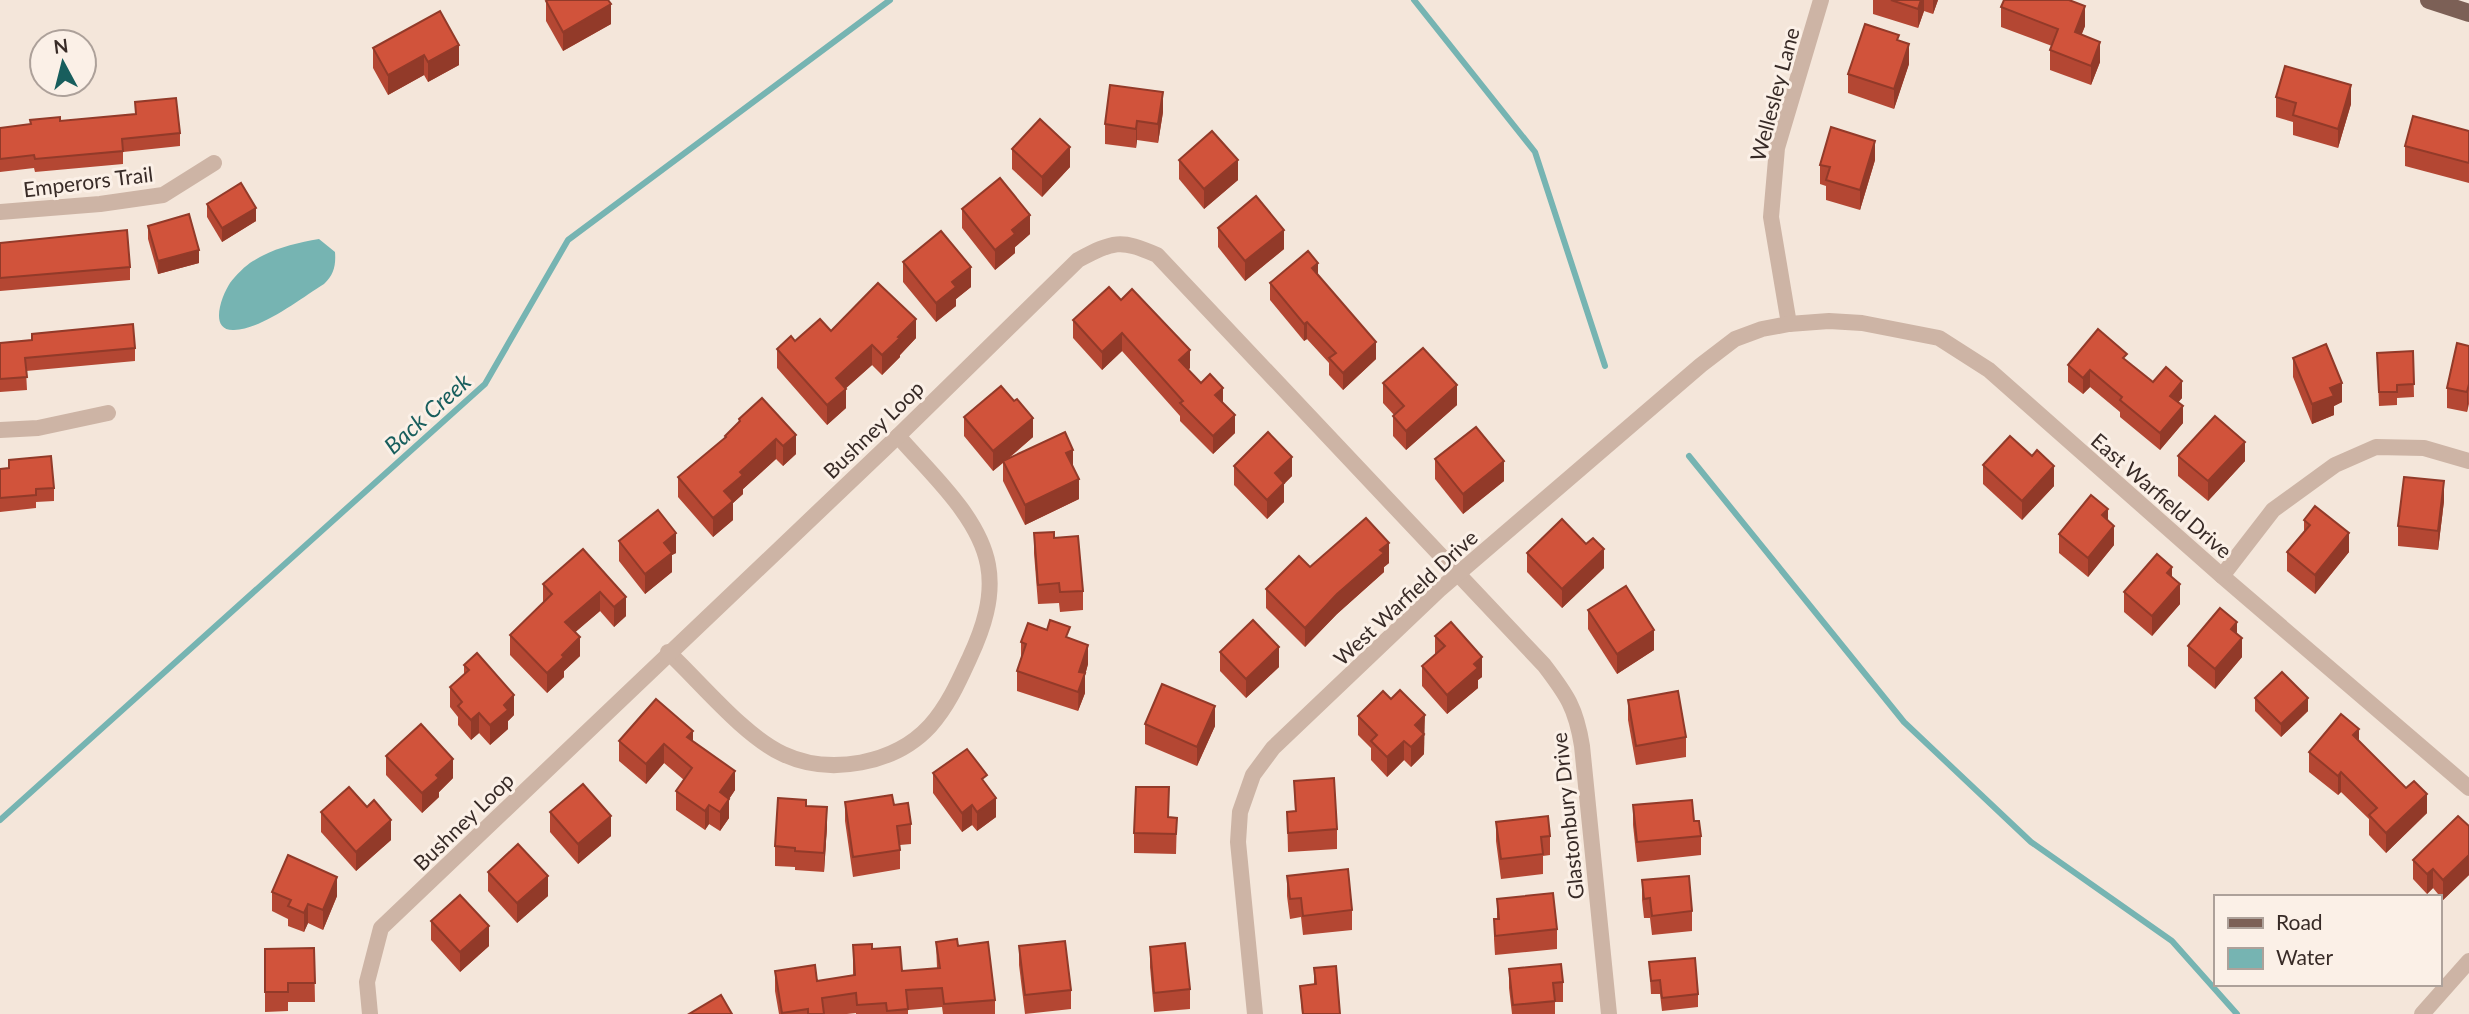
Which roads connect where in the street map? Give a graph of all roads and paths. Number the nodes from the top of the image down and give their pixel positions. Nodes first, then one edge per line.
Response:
1 (1821, 0) edge
2 (2429, 0) edge
3 (2469, 13) edge
4 (214, 163) dead end
5 (0, 212) edge
6 (1789, 324) junction
7 (108, 413) dead end
8 (0, 430) edge
9 (898, 436) junction
10 (2469, 461) edge
11 (1458, 575) junction
12 (2222, 576) junction
13 (668, 652) junction
14 (2469, 788) edge
15 (2469, 961) edge
16 (370, 1014) edge
17 (1255, 1014) edge
18 (1609, 1014) edge
19 (2422, 1014) edge

1 - 6 street, Wellesley Lane
2 - 3 main road
4 - 5 street, Emperors Trail
6 - 11 street, West Warfield Drive
6 - 12 street, East Warfield Drive
7 - 8 street
9 - 11 street, Bushney Loop
9 - 13 street, Bushney Loop
9 - 13 street
10 - 12 street
11 - 17 street, West Warfield Drive
11 - 18 street, Glastonbury Drive
12 - 14 street, East Warfield Drive
13 - 16 street, Bushney Loop
15 - 19 street

